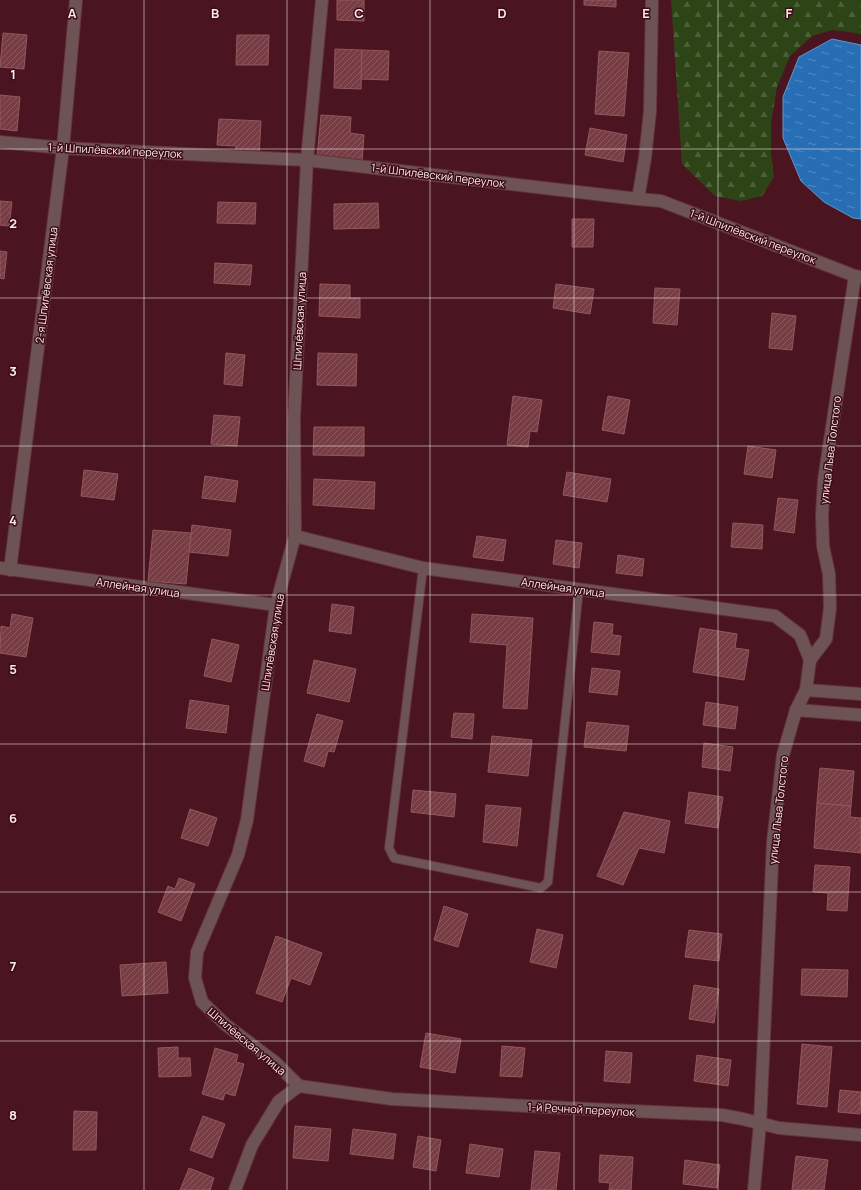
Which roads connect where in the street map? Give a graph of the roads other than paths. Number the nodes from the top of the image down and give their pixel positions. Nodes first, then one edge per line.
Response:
1 (76, 0) edge
2 (322, 0) edge
3 (652, 0) edge
4 (0, 142) edge
5 (63, 148) junction
6 (307, 160) junction
7 (638, 199) junction
8 (858, 276) edge
9 (295, 536) junction
10 (423, 568) junction
11 (5, 569) edge
12 (579, 589) junction
13 (276, 605) junction
14 (810, 660) junction
15 (806, 690) junction
16 (861, 694) edge
17 (796, 710) junction
18 (861, 715) edge
19 (299, 1086) junction
20 (760, 1123) junction
21 (861, 1135) edge
22 (235, 1190) edge
23 (754, 1190) edge

1 - 5 street, 2-я Шпилёвская улица
2 - 6 street, Шпилёвская улица
3 - 7 street
4 - 5 street, 1-й Шпилёвский переулок
5 - 6 street, 1-й Шпилёвский переулок
5 - 11 street, 2-я Шпилёвская улица
6 - 7 street, 1-й Шпилёвский переулок
6 - 9 street, Шпилёвская улица
7 - 8 street, 1-й Шпилёвский переулок
8 - 14 street, улица Льва Толстого
9 - 10 street, Аллейная улица
9 - 13 street, Шпилёвская улица
10 - 12 street, Аллейная улица
10 - 12 lane
11 - 13 street, Аллейная улица
12 - 14 street, Аллейная улица
13 - 19 street, Шпилёвская улица
14 - 15 street, улица Льва Толстого
15 - 16 street
15 - 17 street, улица Льва Толстого
17 - 18 street
17 - 20 street, улица Льва Толстого
19 - 20 street, 1-й Речной переулок
19 - 22 street
20 - 21 street, 1-й Речной переулок
20 - 23 street, улица Льва Толстого

